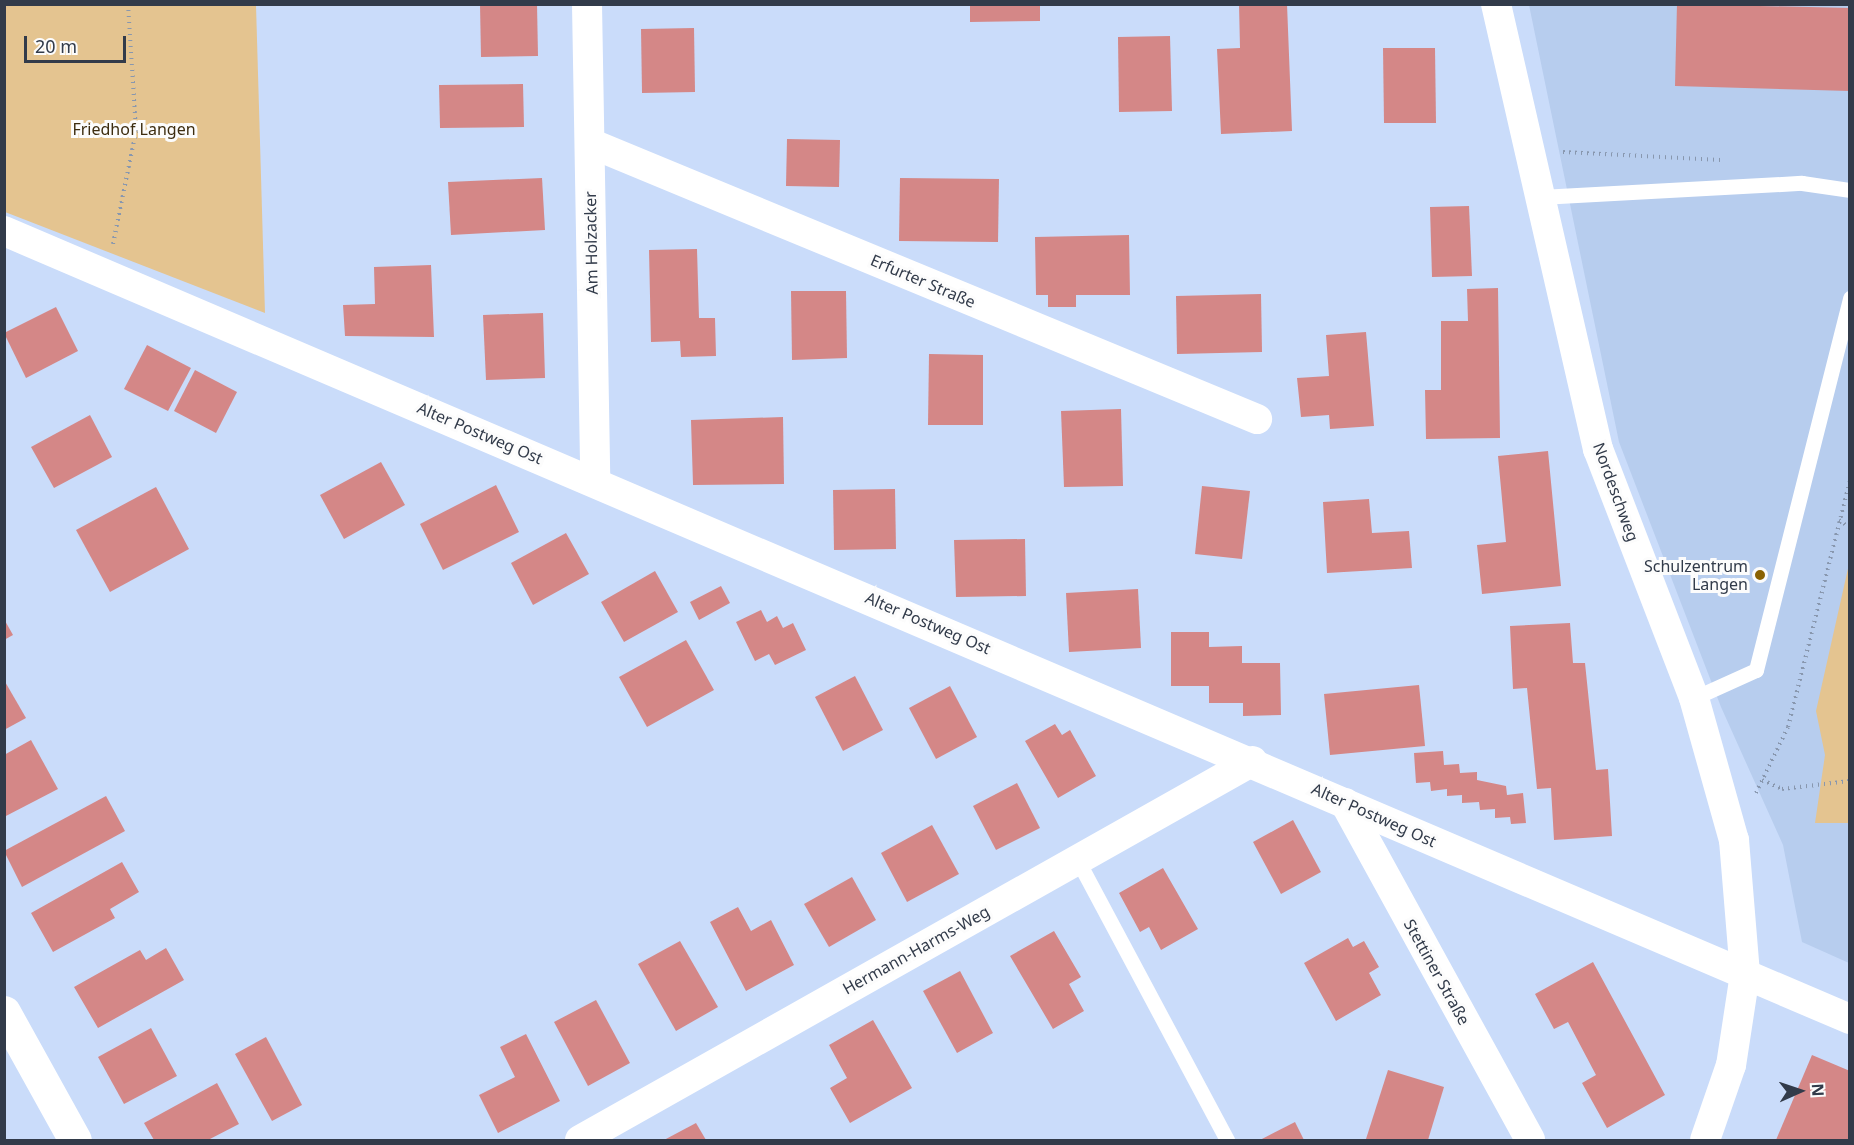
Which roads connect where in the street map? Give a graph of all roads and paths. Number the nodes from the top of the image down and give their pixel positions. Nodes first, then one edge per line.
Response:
1 (128, 4) edge
2 (587, 4) edge
3 (1496, 4) edge
4 (590, 142) junction
5 (1530, 150) junction
6 (1731, 160) dead end
7 (1850, 190) edge
8 (1540, 197) junction
9 (4, 231) edge
10 (104, 273) junction
11 (1850, 298) edge
12 (1257, 419) dead end
13 (1850, 480) edge
14 (595, 482) junction
15 (1839, 520) junction
16 (1850, 528) edge
17 (1694, 698) junction
18 (1253, 760) junction
19 (1762, 780) junction
20 (1850, 781) edge
21 (1345, 803) junction
22 (1734, 840) junction
23 (1077, 859) junction
24 (1745, 974) junction
25 (4, 1012) edge
26 (1850, 1019) edge
27 (75, 1140) edge
28 (580, 1140) edge
29 (1227, 1140) edge
30 (1530, 1140) edge
31 (1705, 1140) edge

1 - 10 path
2 - 4 street, Am Holzacker
3 - 5 street, Nordeschweg
4 - 12 street, Erfurter Straße
4 - 14 street, Am Holzacker
5 - 6 path
5 - 8 street, Nordeschweg
7 - 8 lane
8 - 17 street, Nordeschweg
9 - 10 street, Alter Postweg Ost
10 - 14 street, Alter Postweg Ost
11 - 17 lane
13 - 15 path
14 - 18 street, Alter Postweg Ost
15 - 16 path
15 - 19 path
17 - 22 street, Nordeschweg
18 - 21 street, Alter Postweg Ost
18 - 23 street, Hermann-Harms-Weg
19 - 20 path
19 - 22 path
21 - 24 street, Alter Postweg Ost
21 - 30 street, Stettiner Straße
22 - 24 street, Nordeschweg
23 - 28 street, Hermann-Harms-Weg
23 - 29 lane
24 - 26 street, Alter Postweg Ost
24 - 31 street
25 - 27 main road

